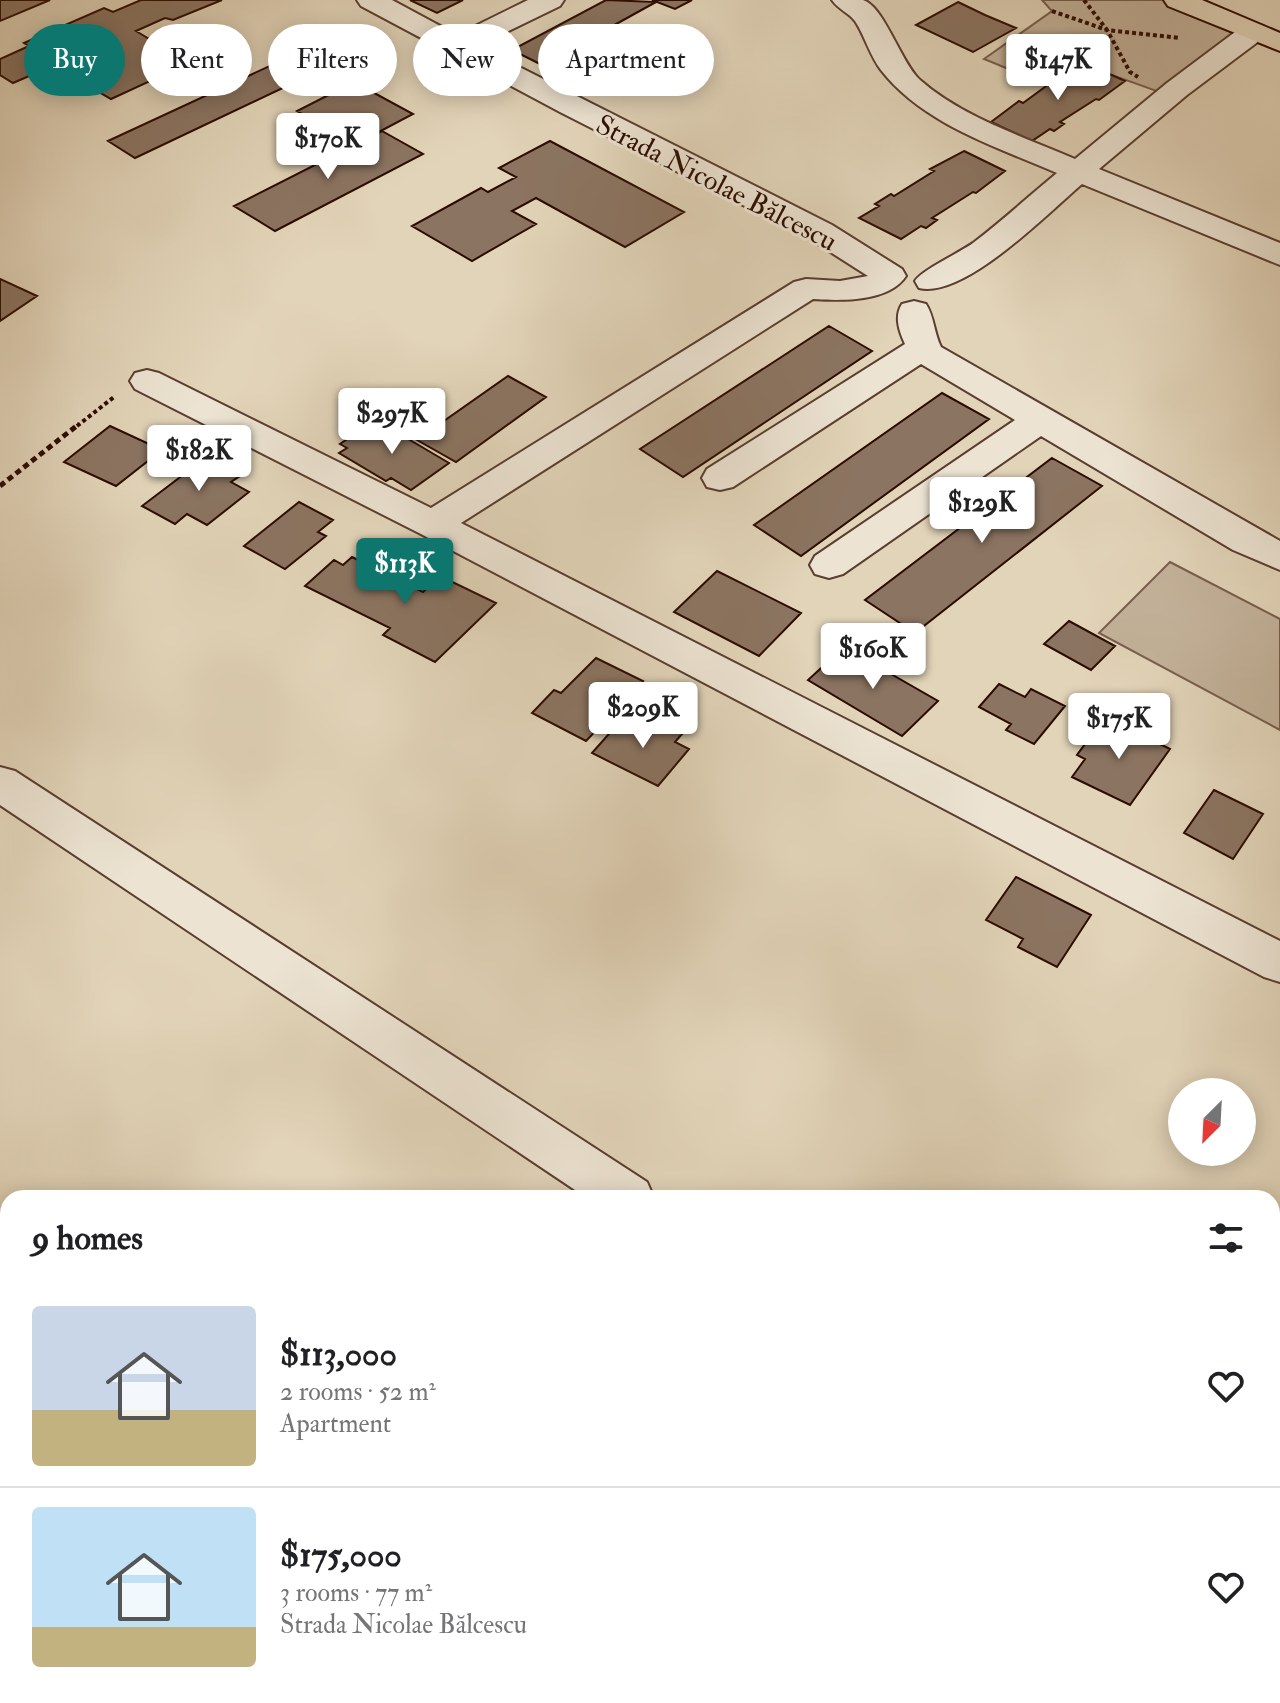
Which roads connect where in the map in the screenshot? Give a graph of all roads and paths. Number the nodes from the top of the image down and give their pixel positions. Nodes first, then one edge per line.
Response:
1 (371, 0) edge
2 (550, 0) edge
3 (846, 0) edge
4 (1084, 0) edge
5 (1178, 0) edge
6 (1052, 11) dead end
7 (417, 24) edge
8 (501, 24) edge
9 (1107, 30) junction
10 (1257, 40) edge
11 (1141, 79) dead end
12 (522, 80) edge
13 (1079, 172) junction
14 (1280, 255) edge
15 (884, 280) junction
16 (922, 296) junction
17 (924, 347) junction
18 (147, 381) joint
19 (1040, 420) junction
20 (720, 478) dead end
21 (0, 486) edge
22 (432, 524) junction
23 (1280, 557) edge
24 (829, 565) dead end
25 (0, 783) edge
26 (1280, 963) edge
27 (617, 1190) edge

1 - 7 street, Strada Nicolae Bălcescu
2 - 8 street
3 - 13 street
4 - 9 path
5 - 10 main road
6 - 9 path
9 - 10 path
9 - 11 path
10 - 13 street
12 - 15 street, Strada Nicolae Bălcescu
13 - 14 street
13 - 16 street
15 - 16 street, Strada Nicolae Bălcescu
15 - 22 street
16 - 17 street
17 - 19 street
17 - 20 street
18 - 21 path
18 - 22 street
19 - 23 street
19 - 24 street
22 - 26 street
25 - 27 street

